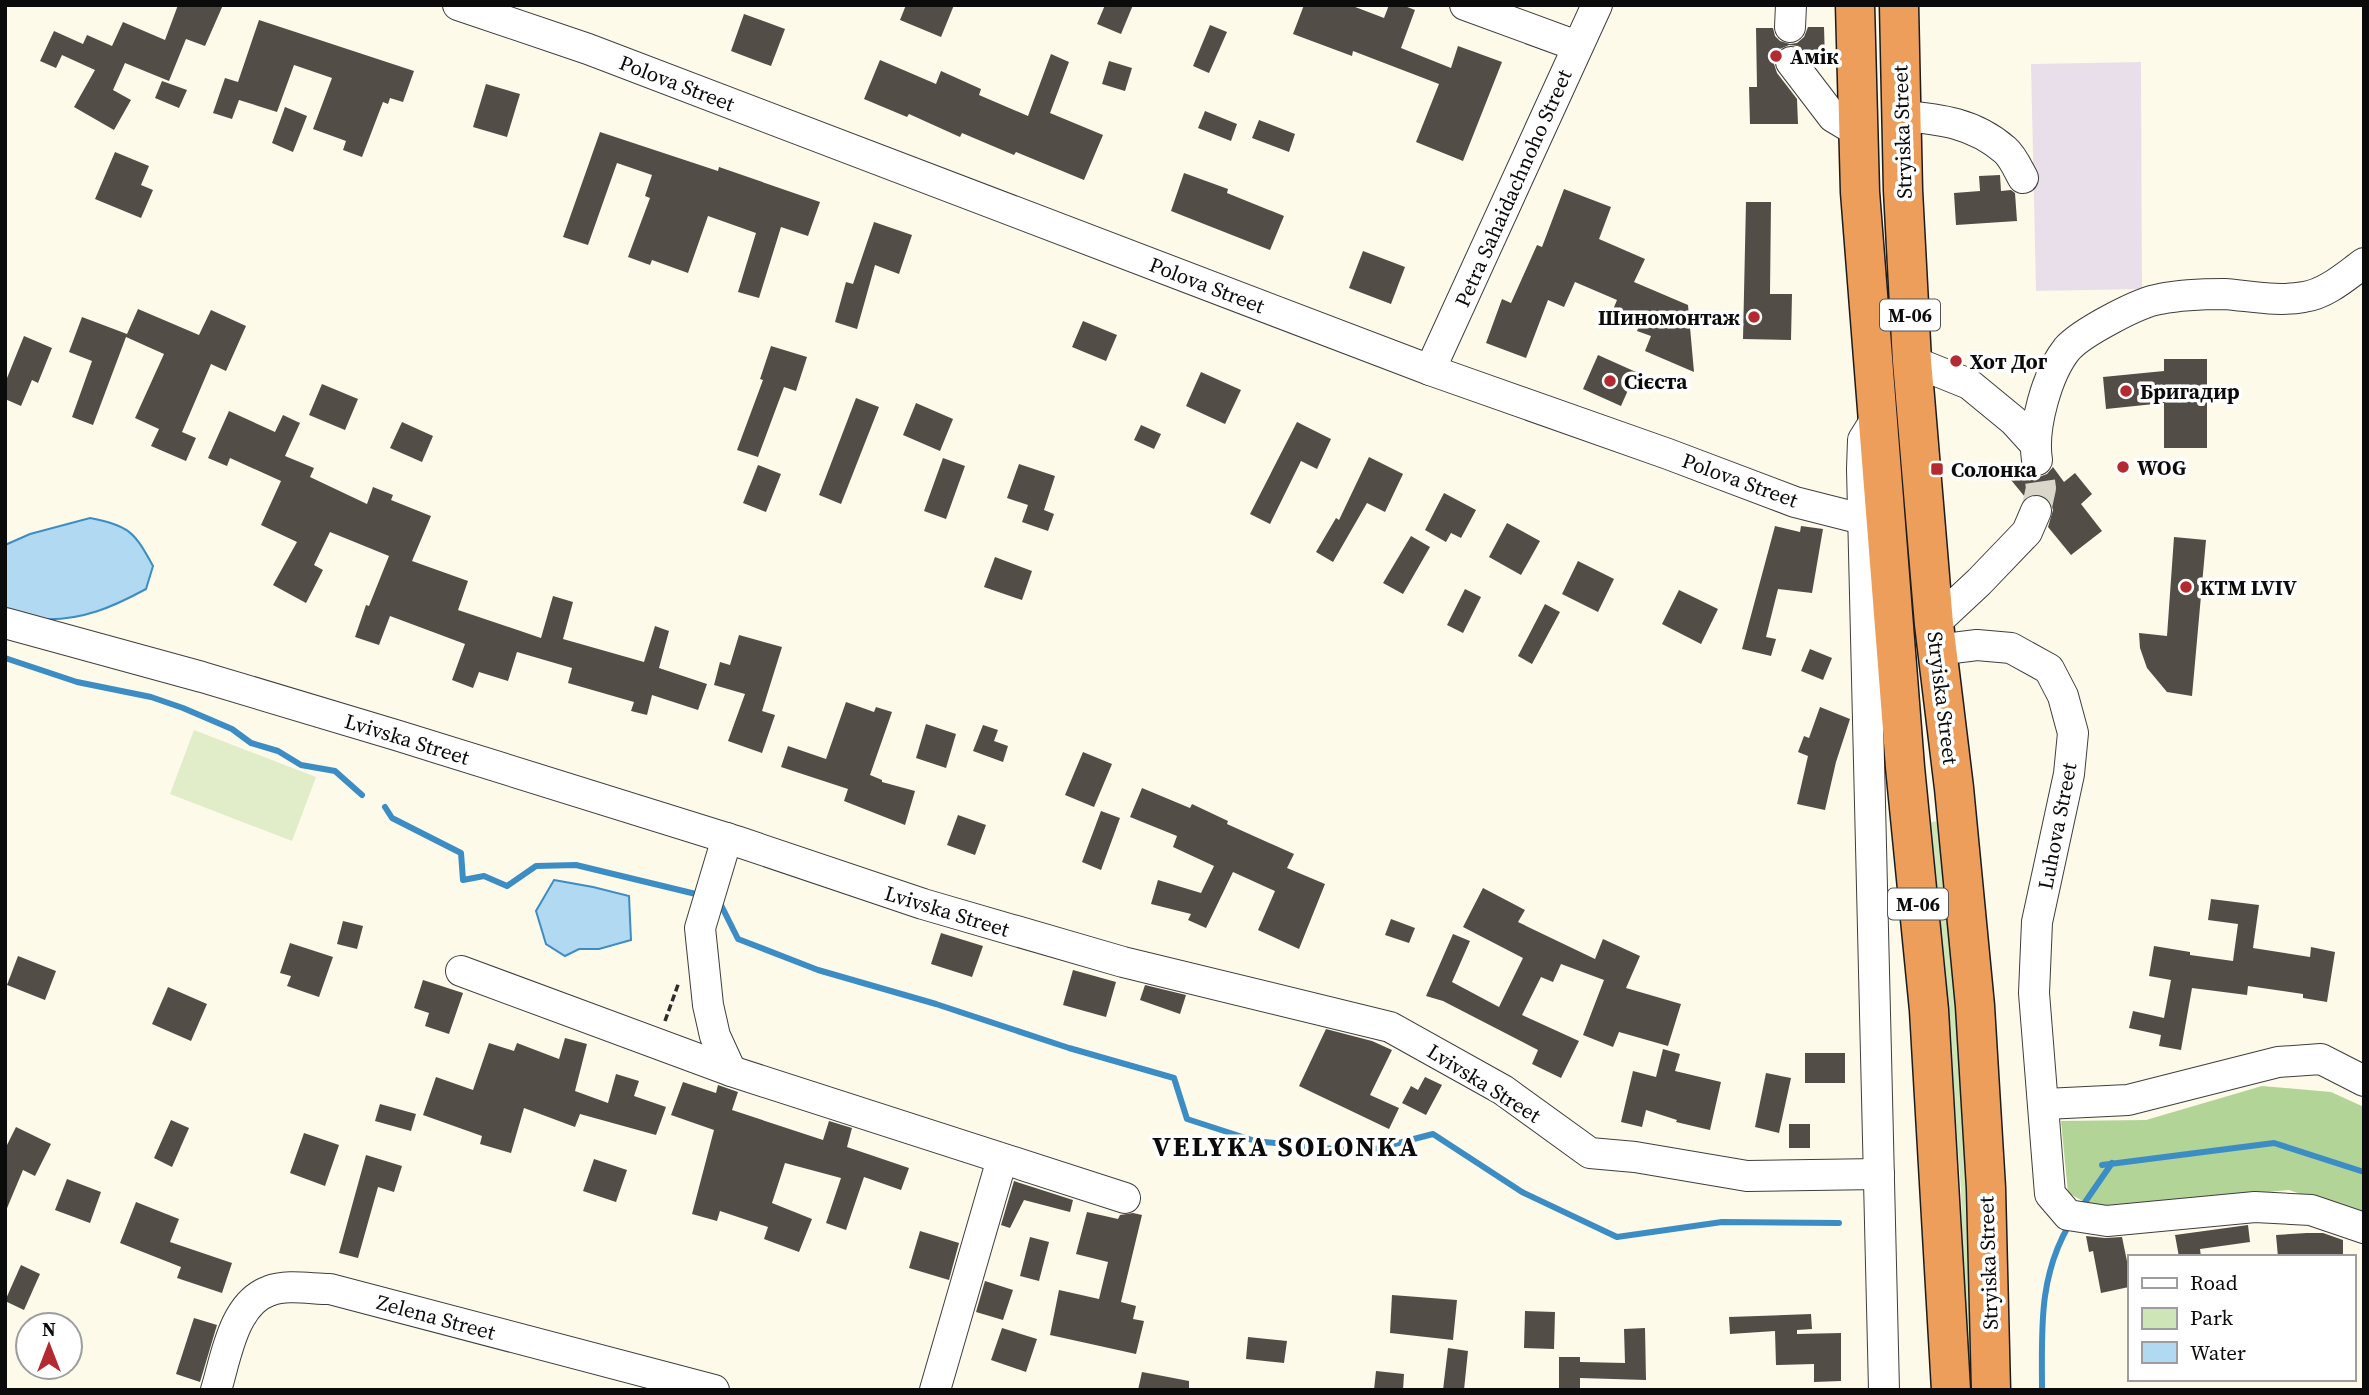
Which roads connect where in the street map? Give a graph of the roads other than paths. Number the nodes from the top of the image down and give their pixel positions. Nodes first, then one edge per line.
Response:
1 (458, 5) edge
2 (1465, 5) edge
3 (1597, 5) edge
4 (1854, 5) edge
5 (1899, 5) edge
6 (1577, 46) junction
7 (1791, 62) dead end
8 (1902, 116) junction
9 (1858, 132) junction
10 (2023, 178) dead end
11 (2364, 263) edge
12 (1912, 361) junction
13 (1430, 370) junction
14 (1877, 420) junction
15 (2036, 511) tunnel mouth
16 (1863, 519) junction
17 (5, 623) edge
18 (1935, 637) junction
19 (727, 838) junction
20 (461, 971) dead end
21 (731, 1071) junction
22 (2364, 1081) edge
23 (2045, 1104) junction
24 (1002, 1159) junction
25 (1879, 1174) junction
26 (1125, 1198) dead end
27 (2364, 1228) edge
28 (216, 1390) edge
29 (714, 1390) edge
30 (935, 1390) edge
31 (1885, 1390) edge
32 (1951, 1390) edge
33 (1991, 1390) edge

1 - 13 street, Polova Street
2 - 6 street
3 - 6 street, Petra Sahaidachnoho Street
4 - 9 highway, Stryiska Street / М-06
5 - 8 highway, Stryiska Street / М-06
6 - 13 street, Petra Sahaidachnoho Street
7 - 9 street
8 - 10 street
8 - 12 highway, Stryiska Street / М-06
9 - 14 highway, Stryiska Street / М-06
11 - 12 street
12 - 18 highway, Stryiska Street / М-06
13 - 16 street, Polova Street
14 - 16 street
14 - 32 highway, Stryiska Street / М-06
15 - 18 street
16 - 25 street
17 - 19 street, Lvivska Street
18 - 23 street, Luhova Street
18 - 33 highway, Stryiska Street / М-06
19 - 21 street
19 - 25 street, Lvivska Street
20 - 21 street
21 - 24 street
22 - 23 street
23 - 27 street, Luhova Street
24 - 26 street
24 - 30 street
25 - 31 street
28 - 29 street, Zelena Street

